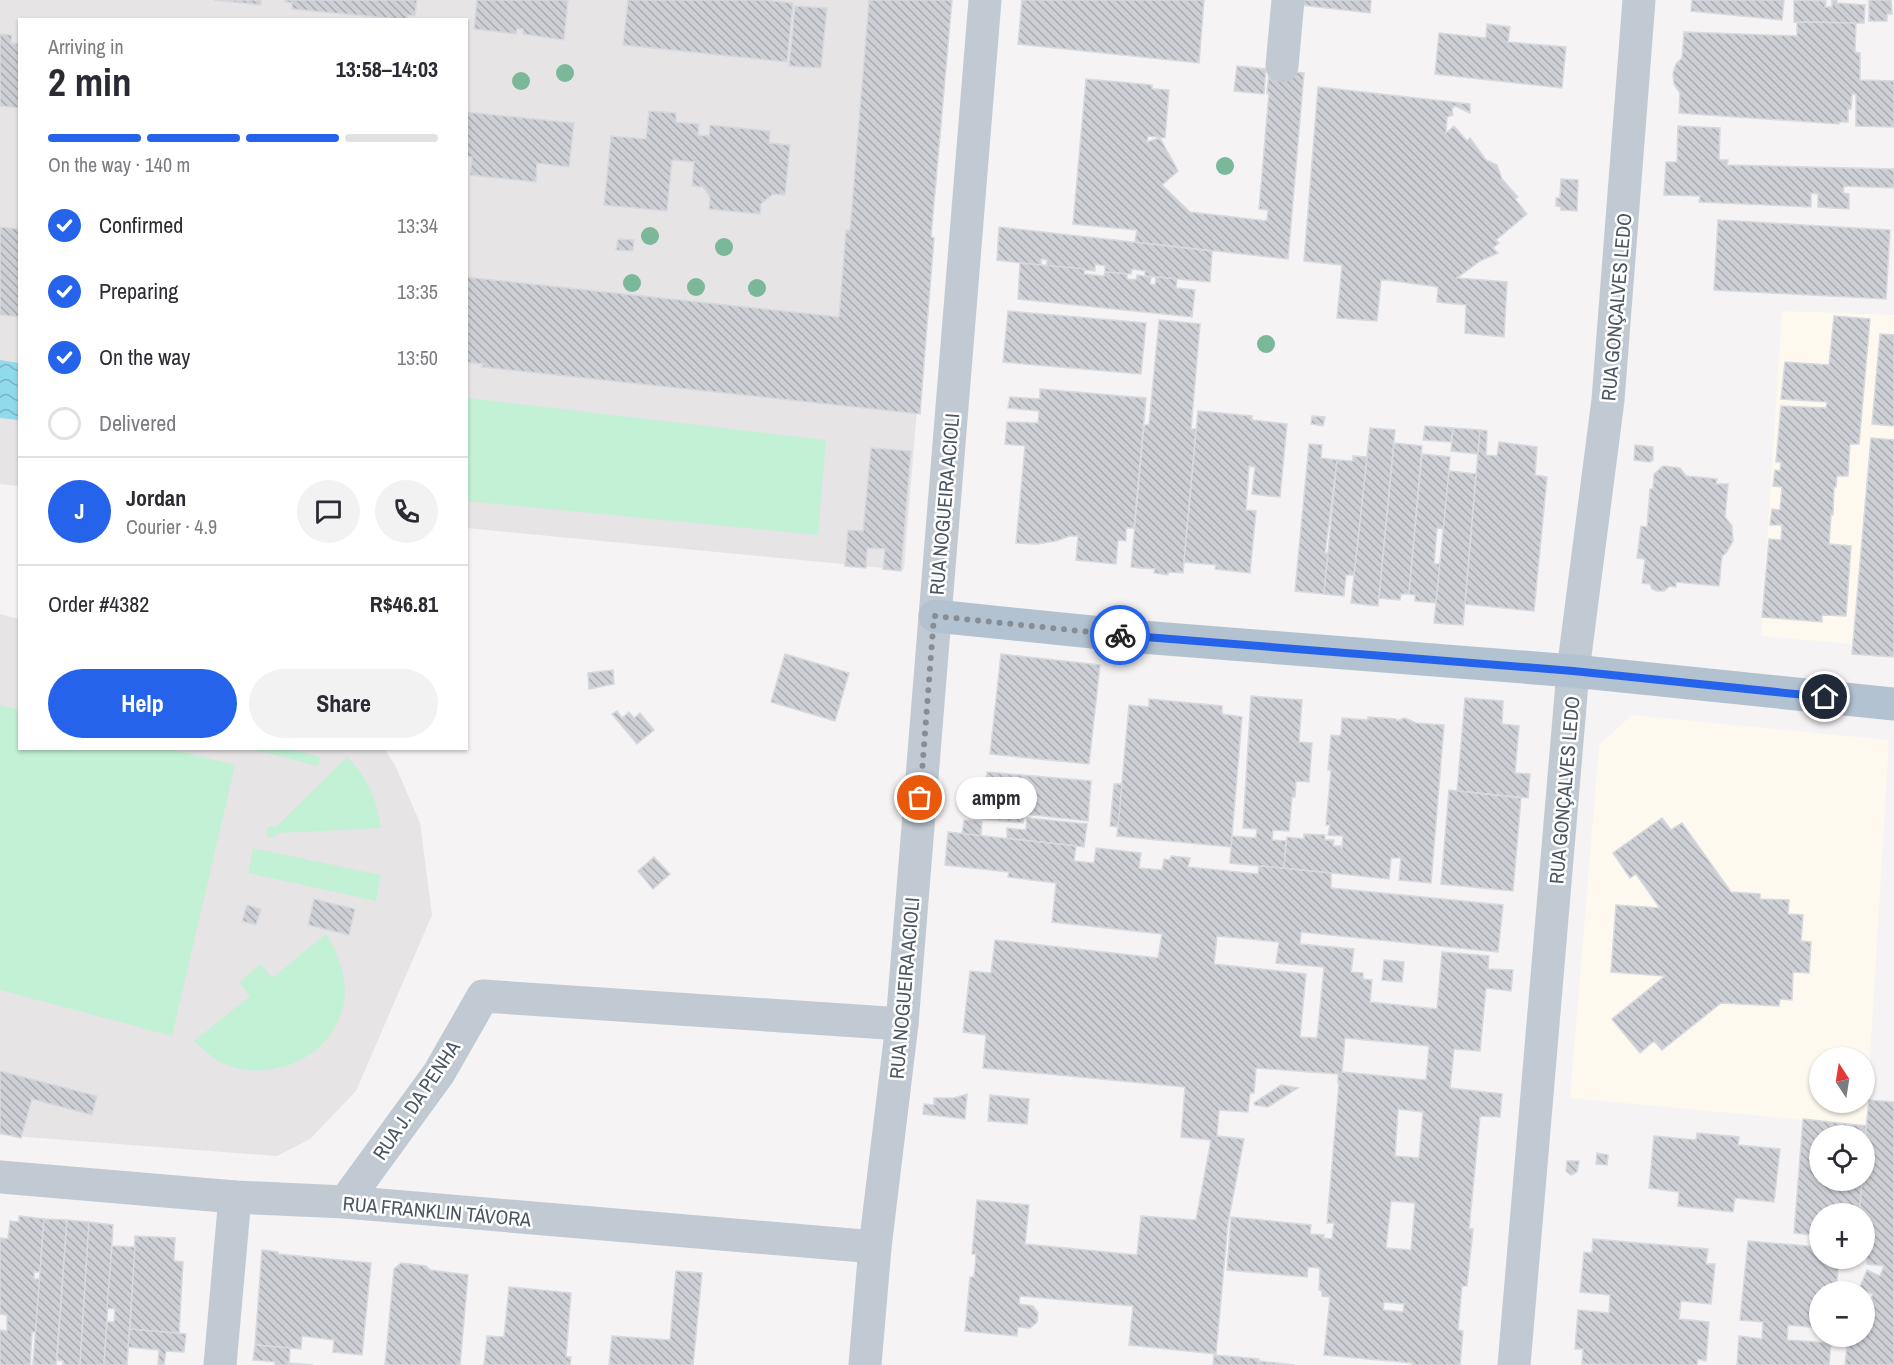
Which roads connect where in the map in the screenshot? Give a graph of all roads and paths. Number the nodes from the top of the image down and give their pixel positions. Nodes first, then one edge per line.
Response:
1 (985, 0) edge
2 (1288, 0) edge
3 (1639, 0) edge
4 (1282, 66) dead end
5 (934, 616) junction
6 (1573, 671) junction
7 (1894, 704) edge
8 (902, 1024) junction
9 (0, 1177) edge
10 (235, 1197) junction
11 (345, 1202) junction
12 (875, 1247) junction
13 (220, 1365) edge
14 (865, 1365) edge
15 (1514, 1365) edge

1 - 5 street, RUA NOGUEIRA ACIOLI
2 - 4 street
3 - 6 street, RUA GONÇALVES LEDO
5 - 6 main road
5 - 8 street, RUA NOGUEIRA ACIOLI
6 - 7 main road
6 - 15 street, RUA GONÇALVES LEDO
8 - 11 street, RUA J. DA PENHA
8 - 12 street, RUA NOGUEIRA ACIOLI
9 - 10 street, RUA FRANKLIN TÁVORA
10 - 11 street, RUA FRANKLIN TÁVORA
10 - 13 street
11 - 12 street, RUA FRANKLIN TÁVORA
12 - 14 street, RUA NOGUEIRA ACIOLI

